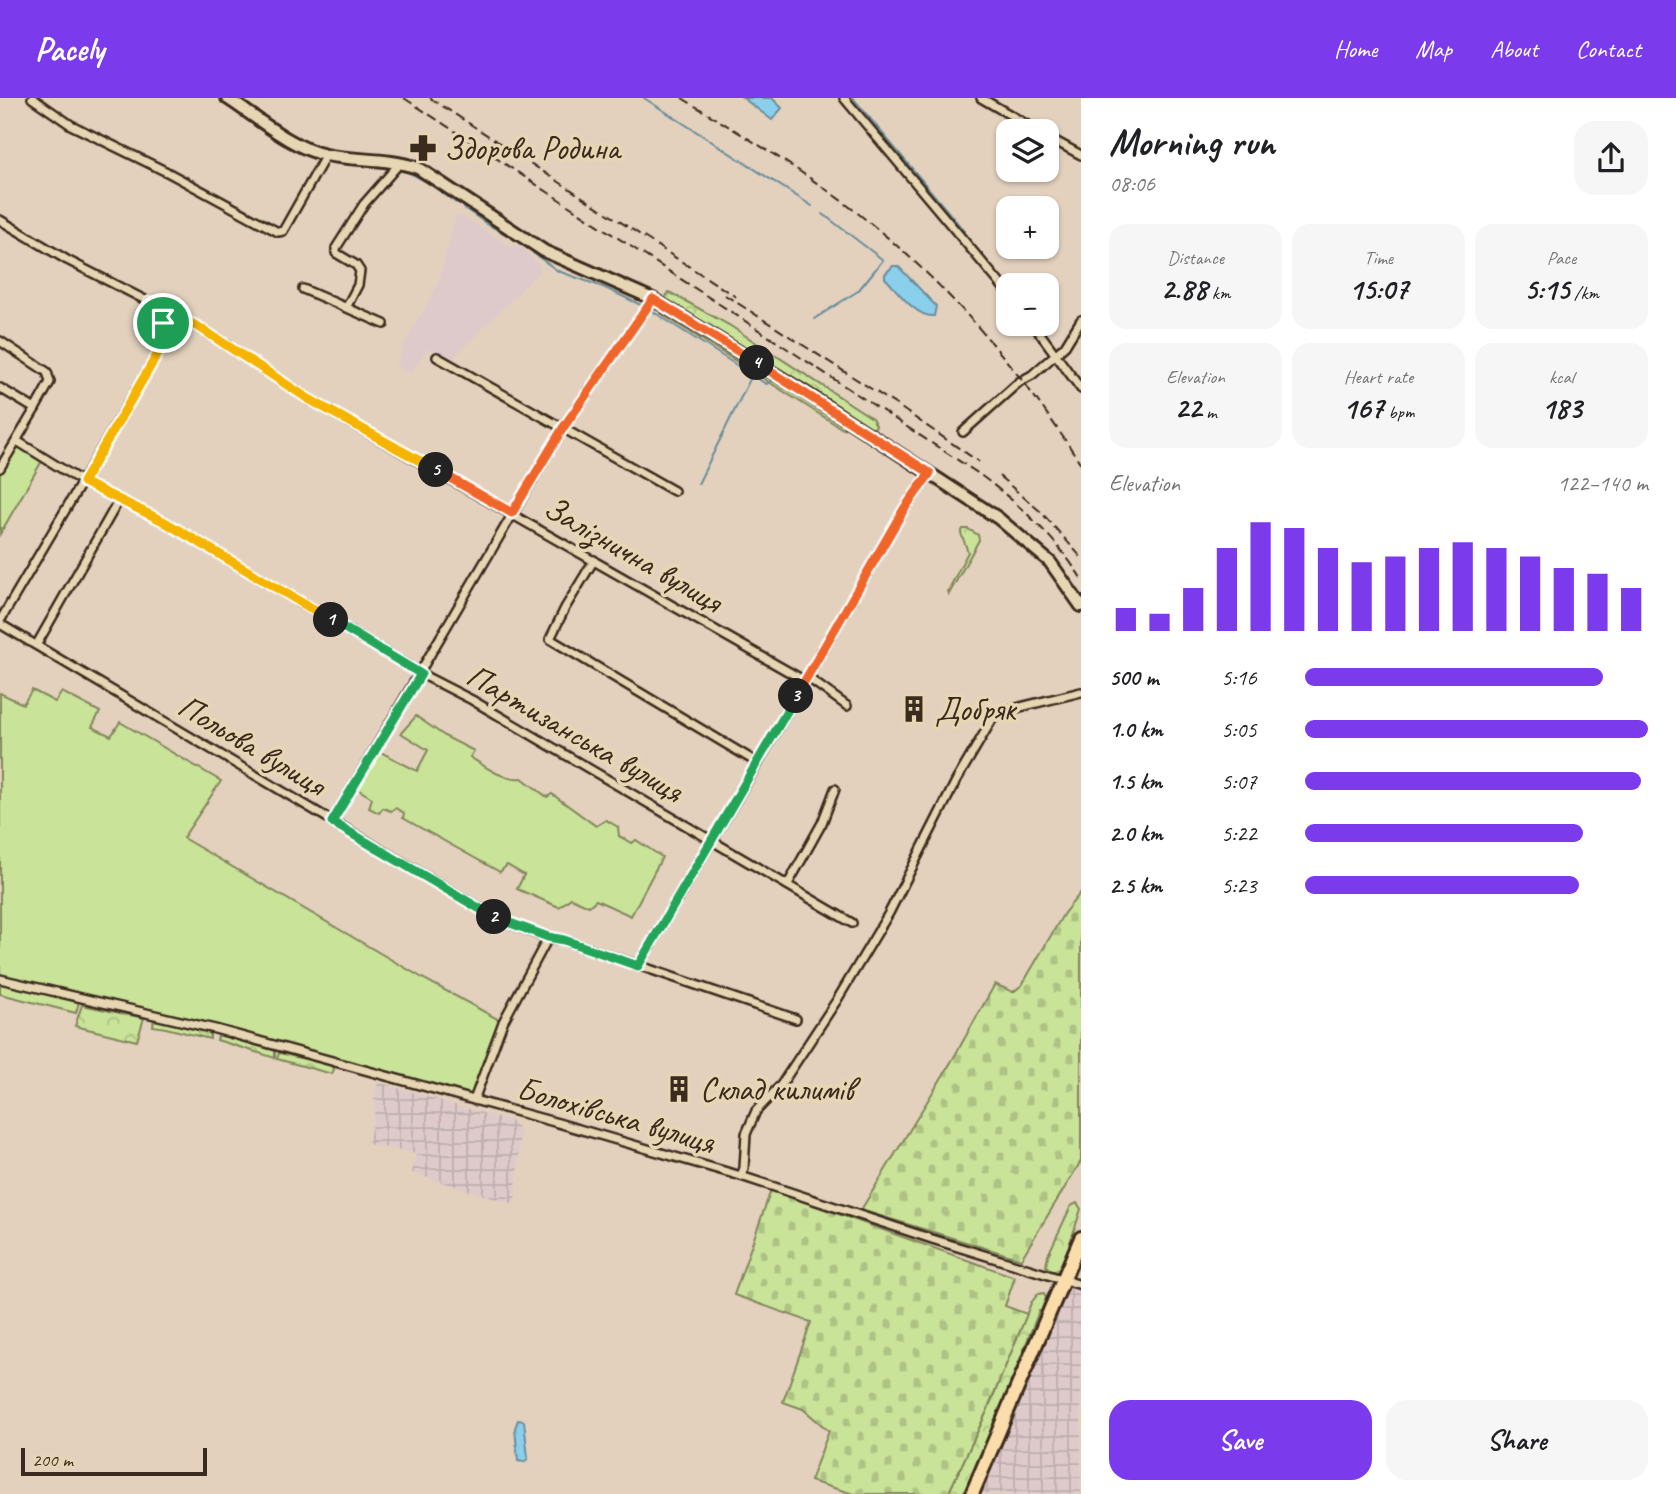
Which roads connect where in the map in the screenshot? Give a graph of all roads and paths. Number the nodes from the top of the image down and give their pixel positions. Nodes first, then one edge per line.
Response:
1 (32, 98) edge
2 (227, 98) edge
3 (844, 98) edge
4 (981, 98) edge
5 (1017, 119) edge
6 (1059, 143) edge
7 (326, 155) junction
8 (1081, 155) edge
9 (400, 163) junction
10 (0, 220) edge
11 (996, 279) edge
12 (303, 289) dead end
13 (653, 299) junction
14 (150, 302) junction
15 (346, 308) junction
16 (179, 317) junction
17 (1081, 320) edge
18 (384, 324) dead end
19 (1042, 336) edge
20 (0, 341) edge
21 (164, 343) junction
22 (1056, 355) junction
23 (436, 357) dead end
24 (0, 388) edge
25 (1081, 388) edge
26 (35, 409) junction
27 (563, 428) junction
28 (963, 432) dead end
29 (17, 441) junction
30 (0, 468) edge
31 (930, 473) junction
32 (83, 482) junction
33 (674, 491) dead end
34 (119, 500) junction
35 (512, 513) junction
36 (594, 559) junction
37 (1081, 606) edge
38 (0, 623) edge
39 (37, 644) junction
40 (421, 674) junction
41 (806, 679) junction
42 (1081, 692) edge
43 (847, 706) dead end
44 (758, 763) junction
45 (835, 789) dead end
46 (332, 822) junction
47 (711, 842) junction
48 (788, 884) junction
49 (852, 923) dead end
50 (548, 937) junction
51 (638, 966) junction
52 (0, 979) edge
53 (796, 1019) dead end
54 (474, 1100) junction
55 (741, 1176) junction
56 (1081, 1238) edge
57 (1064, 1279) junction
58 (1081, 1284) edge
59 (972, 1494) edge

1 - 7 street
2 - 7 main road
3 - 11 street
4 - 5 street
6 - 8 street
7 - 9 main road
9 - 13 main road
9 - 15 street
10 - 14 street, Залізнична вулиця
12 - 15 street
13 - 27 street
13 - 31 main road
14 - 16 street, Залізнична вулиця
14 - 21 street
15 - 18 street
16 - 21 street
16 - 35 street, Залізнична вулиця
17 - 22 street
19 - 22 street
20 - 26 street
21 - 32 street
22 - 25 street
22 - 28 street
23 - 27 street
24 - 26 street
26 - 29 street
27 - 33 street
27 - 35 street
29 - 30 street
29 - 32 street, Партизанська вулиця
31 - 37 main road
31 - 41 street
32 - 34 street, Партизанська вулиця
32 - 38 street
34 - 39 street
34 - 40 street, Партизанська вулиця
35 - 36 street, Залізнична вулиця
35 - 40 street
36 - 41 street, Залізнична вулиця
36 - 44 street
38 - 39 street, Польова вулиця
39 - 46 street, Польова вулиця
40 - 46 street
40 - 47 street, Партизанська вулиця
41 - 43 street, Залізнична вулиця
41 - 44 street
42 - 55 street
44 - 47 street
45 - 48 street
46 - 50 street, Польова вулиця
47 - 48 street, Партизанська вулиця
47 - 51 street
48 - 49 street, Партизанська вулиця
50 - 51 street, Польова вулиця
50 - 54 street
51 - 53 street, Польова вулиця
52 - 54 street, Болохівська вулиця
54 - 55 street, Болохівська вулиця
55 - 57 street, Болохівська вулиця
56 - 57 main road
57 - 58 street, Болохівська вулиця
57 - 59 main road

